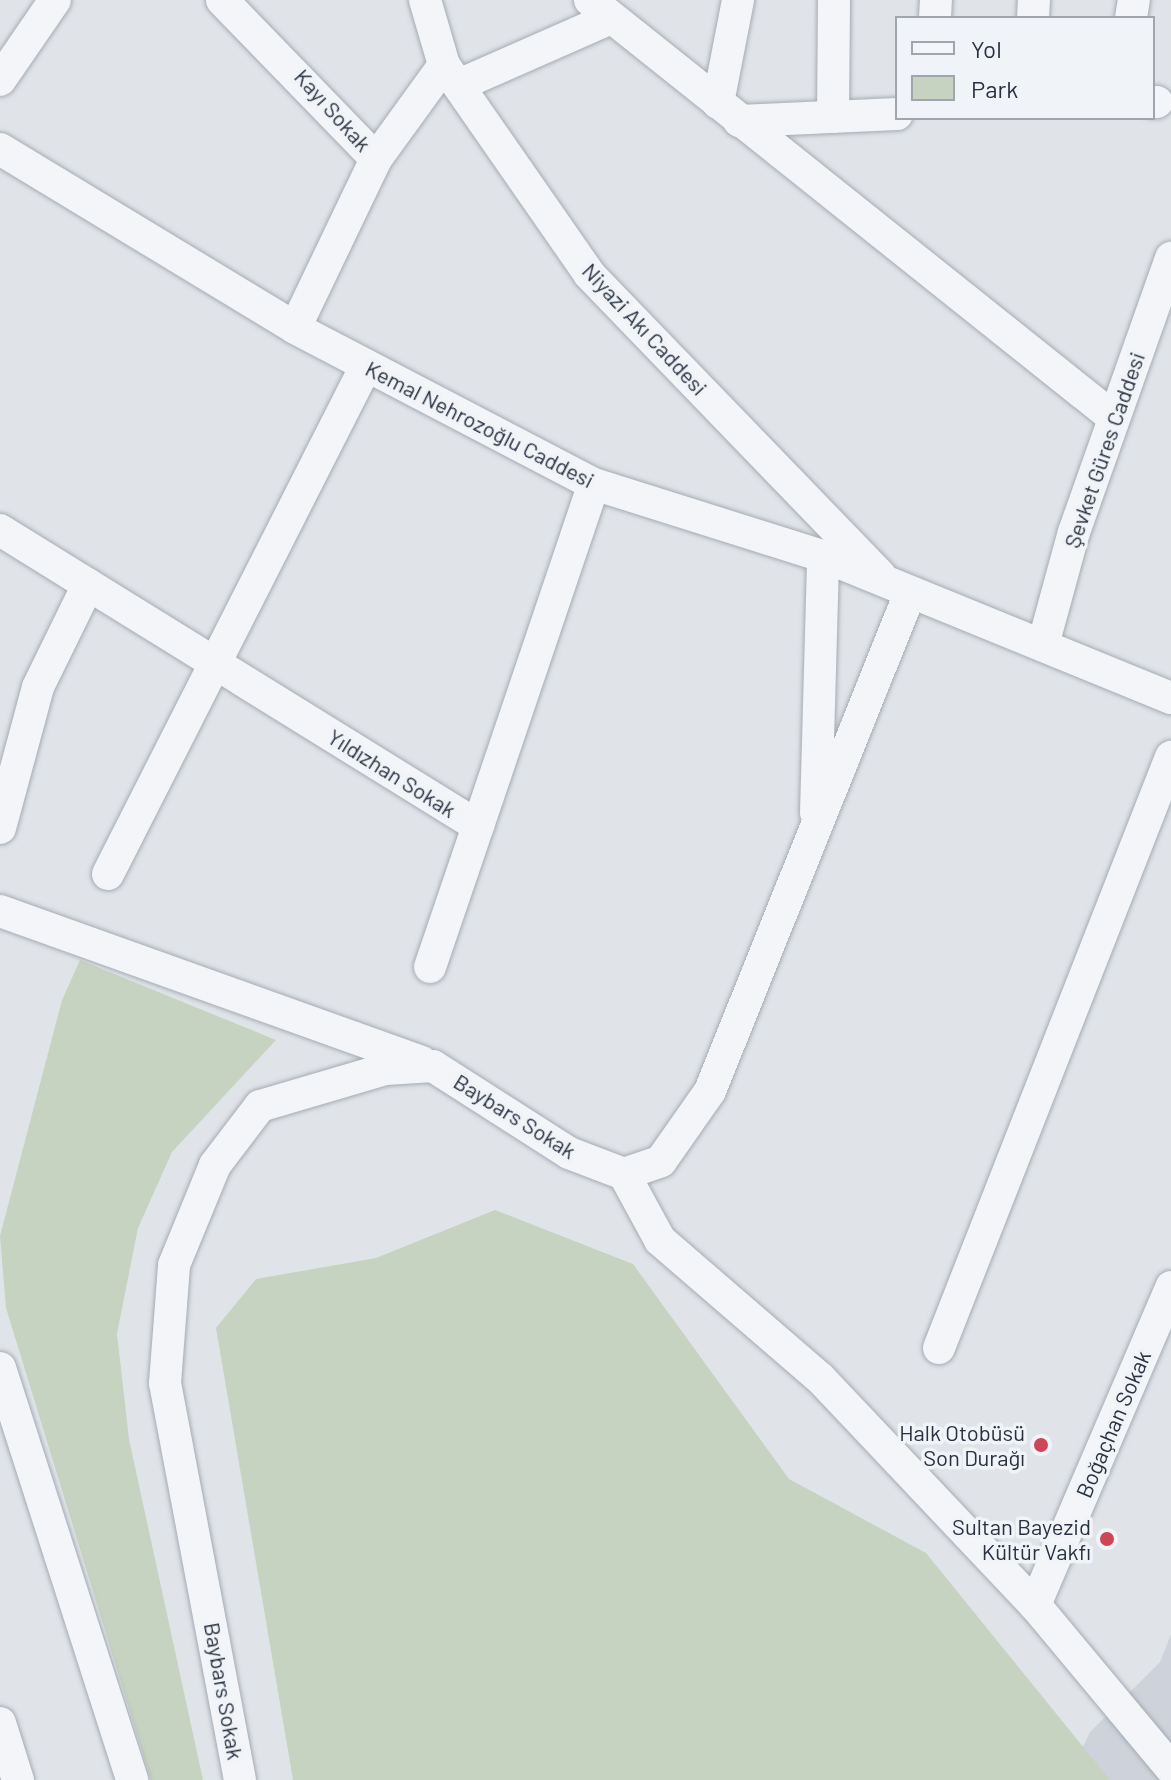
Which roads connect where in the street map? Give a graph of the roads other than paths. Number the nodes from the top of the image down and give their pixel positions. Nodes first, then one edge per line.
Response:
1 (55, 0) edge
2 (222, 0) edge
3 (425, 0) edge
4 (738, 0) edge
5 (834, 0) edge
6 (600, 9) edge
7 (452, 75) junction
8 (0, 80) edge
9 (728, 112) junction
10 (895, 114) edge
11 (833, 117) junction
12 (0, 149) edge
13 (376, 159) junction
14 (1171, 258) edge
15 (295, 328) junction
16 (366, 366) junction
17 (1114, 418) junction
18 (594, 484) junction
19 (0, 530) edge
20 (823, 556) junction
21 (88, 585) junction
22 (899, 588) junction
23 (1043, 645) junction
24 (211, 662) junction
25 (1171, 698) edge
26 (1171, 757) edge
27 (478, 826) junction
28 (0, 828) edge
29 (816, 834) junction
30 (108, 874) dead end
31 (0, 911) edge
32 (430, 967) dead end
33 (433, 1066) junction
34 (624, 1174) junction
35 (1171, 1287) edge
36 (939, 1348) dead end
37 (0, 1368) edge
38 (1035, 1605) junction
39 (0, 1723) edge
40 (1171, 1768) edge
41 (18, 1780) edge
42 (132, 1780) edge
43 (240, 1780) edge

1 - 8 street
2 - 13 street, Kayı Sokak
3 - 7 street, Niyazi Akı Caddesi
4 - 9 street
5 - 11 street
6 - 7 street
6 - 9 street
7 - 13 street
7 - 22 street, Niyazi Akı Caddesi
9 - 11 street
9 - 17 street
10 - 11 street
12 - 15 street, Kemal Nehrozoğlu Caddesi
13 - 15 street, Kayı Sokak
14 - 17 street, Şevket Güres Caddesi
15 - 16 street, Kemal Nehrozoğlu Caddesi
16 - 18 street, Kemal Nehrozoğlu Caddesi
16 - 24 street
17 - 23 street, Şevket Güres Caddesi
18 - 20 street, Kemal Nehrozoğlu Caddesi
18 - 27 street, Yıldızhan Sokak
19 - 21 street, Yıldızhan Sokak
20 - 22 street, Kemal Nehrozoğlu Caddesi
20 - 29 street
21 - 24 street, Yıldızhan Sokak
21 - 28 street
22 - 23 street, Kemal Nehrozoğlu Caddesi
22 - 29 street
23 - 25 street, Kemal Nehrozoğlu Caddesi
24 - 27 street, Yıldızhan Sokak
24 - 30 street
26 - 36 street
27 - 32 street
29 - 34 street
31 - 33 street
33 - 34 street, Baybars Sokak
33 - 43 street, Baybars Sokak
34 - 38 street
35 - 38 street, Boğaçhan Sokak
37 - 42 street
38 - 40 street
39 - 41 street

